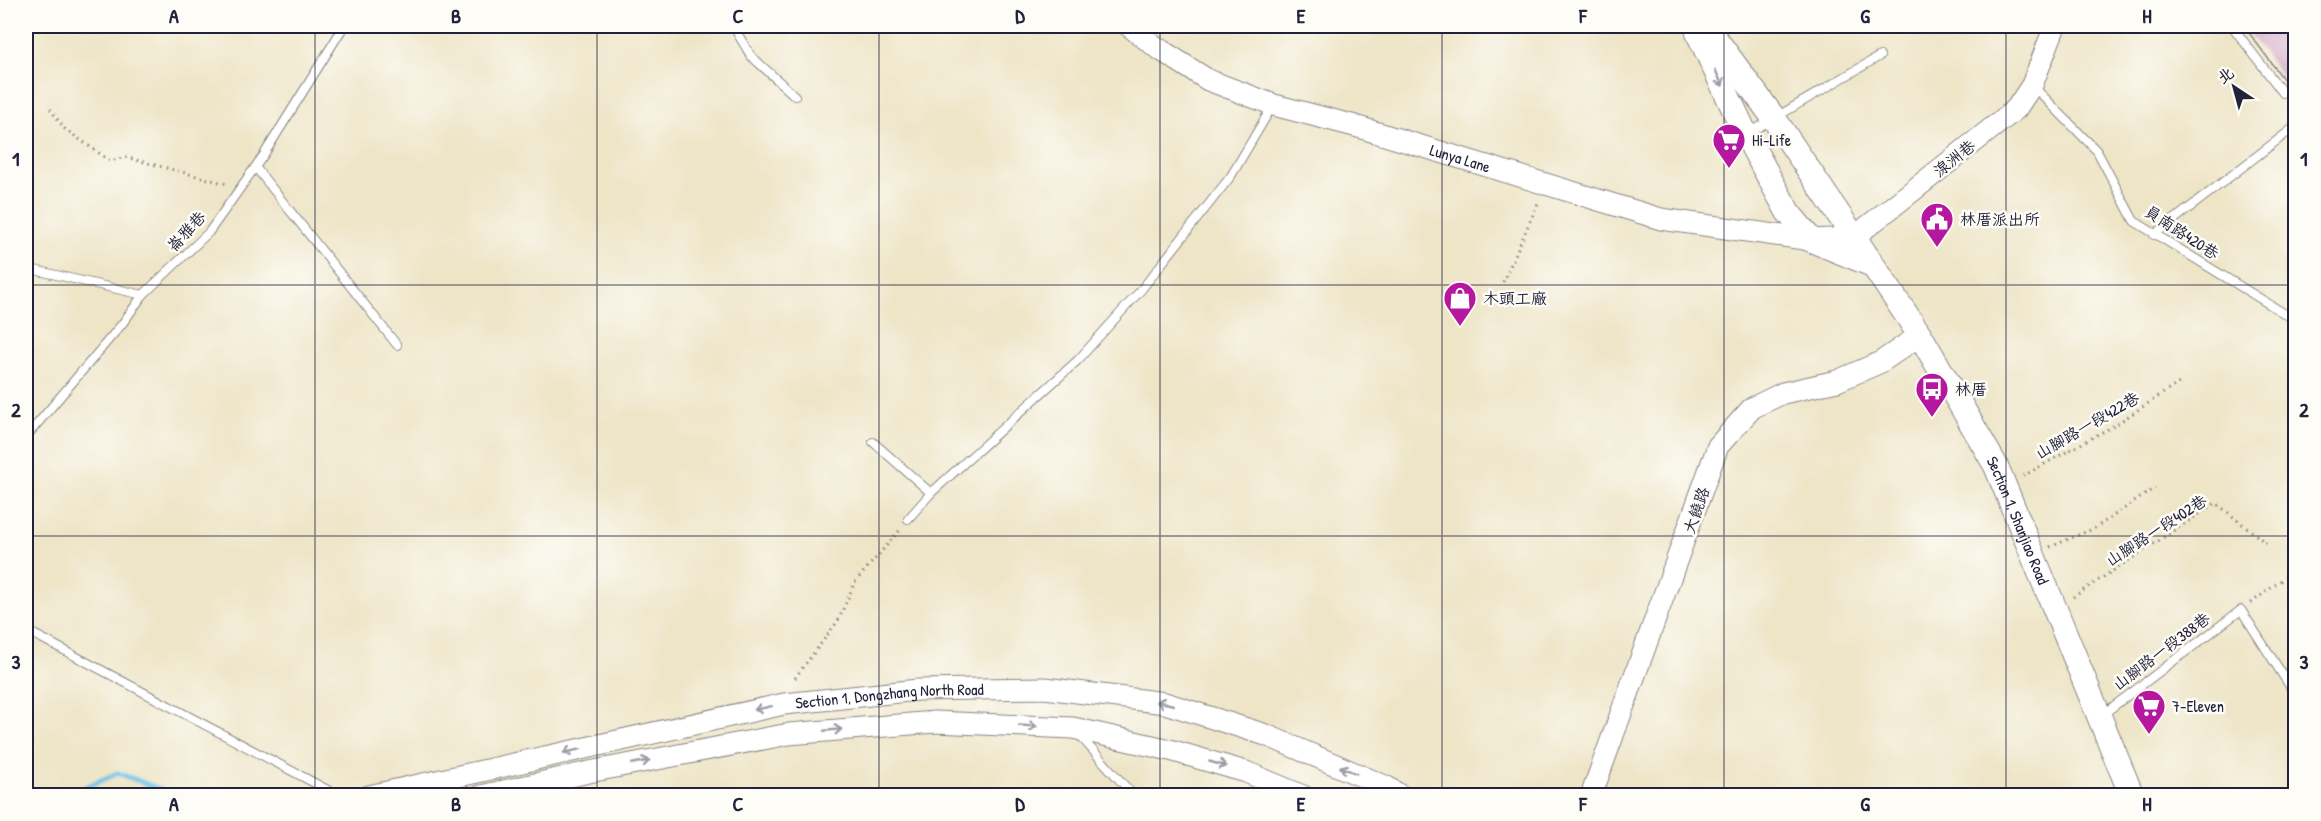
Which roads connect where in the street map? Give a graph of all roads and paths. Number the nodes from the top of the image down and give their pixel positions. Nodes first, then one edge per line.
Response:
1 (344, 26) edge
2 (733, 26) edge
3 (1130, 26) edge
4 (1694, 26) edge
5 (1706, 26) edge
6 (2055, 26) edge
7 (2232, 26) edge
8 (1880, 56) dead end
9 (2032, 85) junction
10 (2283, 93) dead end
11 (795, 96) dead end
12 (1274, 105) junction
13 (51, 109) dead end
14 (1773, 117) junction
15 (2295, 133) edge
16 (1746, 135) junction
17 (256, 168) junction
18 (1547, 185) junction
19 (240, 187) junction
20 (2154, 235) junction
21 (1853, 238) junction
22 (1811, 240) junction
23 (1870, 264) junction
24 (26, 268) edge
25 (1503, 282) dead end
26 (143, 295) junction
27 (2295, 324) edge
28 (1920, 335) junction
29 (397, 345) dead end
30 (2179, 383) dead end
31 (26, 437) edge
32 (873, 442) dead end
33 (2006, 485) junction
34 (2156, 488) dead end
35 (931, 493) junction
36 (909, 519) joint
37 (2266, 543) dead end
38 (2034, 554) junction
39 (2295, 569) edge
40 (2056, 609) junction
41 (2241, 610) junction
42 (26, 630) edge
43 (795, 678) dead end
44 (2293, 691) dead end
45 (2099, 717) junction
46 (1072, 728) junction
47 (339, 795) edge
48 (369, 795) edge
49 (481, 795) edge
50 (1134, 795) edge
51 (1303, 795) edge
52 (1401, 795) edge
53 (1592, 795) edge
54 (2132, 795) edge

1 - 17 lane, 崙雅巷
2 - 11 lane
3 - 12 street, Lunya Lane
4 -> 16 main road
5 - 14 main road, Section 1, Shanjiao Road
6 - 9 street, 湶洲巷
7 - 10 lane
8 - 14 lane
9 - 20 lane, 員南路420巷
9 - 21 street, 湶洲巷
12 - 18 street, Lunya Lane
12 - 35 lane
13 - 19 path
14 - 16 lane
14 - 21 main road, Section 1, Shanjiao Road
15 - 20 lane
16 - 22 main road
17 - 19 lane, 崙雅巷
17 - 29 lane
18 - 22 street, Lunya Lane
18 - 25 path
19 - 26 lane, 崙雅巷
20 - 27 lane, 員南路420巷
21 - 22 street
21 - 23 main road, Section 1, Shanjiao Road
22 - 23 main road
23 - 28 main road, Section 1, Shanjiao Road
24 - 26 lane
26 - 31 lane, 崙雅巷
28 - 33 main road, Section 1, Shanjiao Road
28 - 53 street, 大饒路
30 - 33 path, 山腳路一段422巷
32 - 35 lane
33 - 38 main road, Section 1, Shanjiao Road
34 - 38 path
35 - 36 lane
36 - 43 path
37 - 40 path, 山腳路一段402巷
38 - 40 main road, Section 1, Shanjiao Road
39 - 41 path
40 - 45 main road, Section 1, Shanjiao Road
41 - 44 lane
41 - 45 lane, 山腳路一段388巷
42 - 47 lane
45 - 54 main road, Section 1, Shanjiao Road
49 -> 46 street, Section 1, Dongzhang North Road
46 - 50 lane
46 -> 51 street, Section 1, Dongzhang North Road
52 -> 48 street, Section 1, Dongzhang North Road

